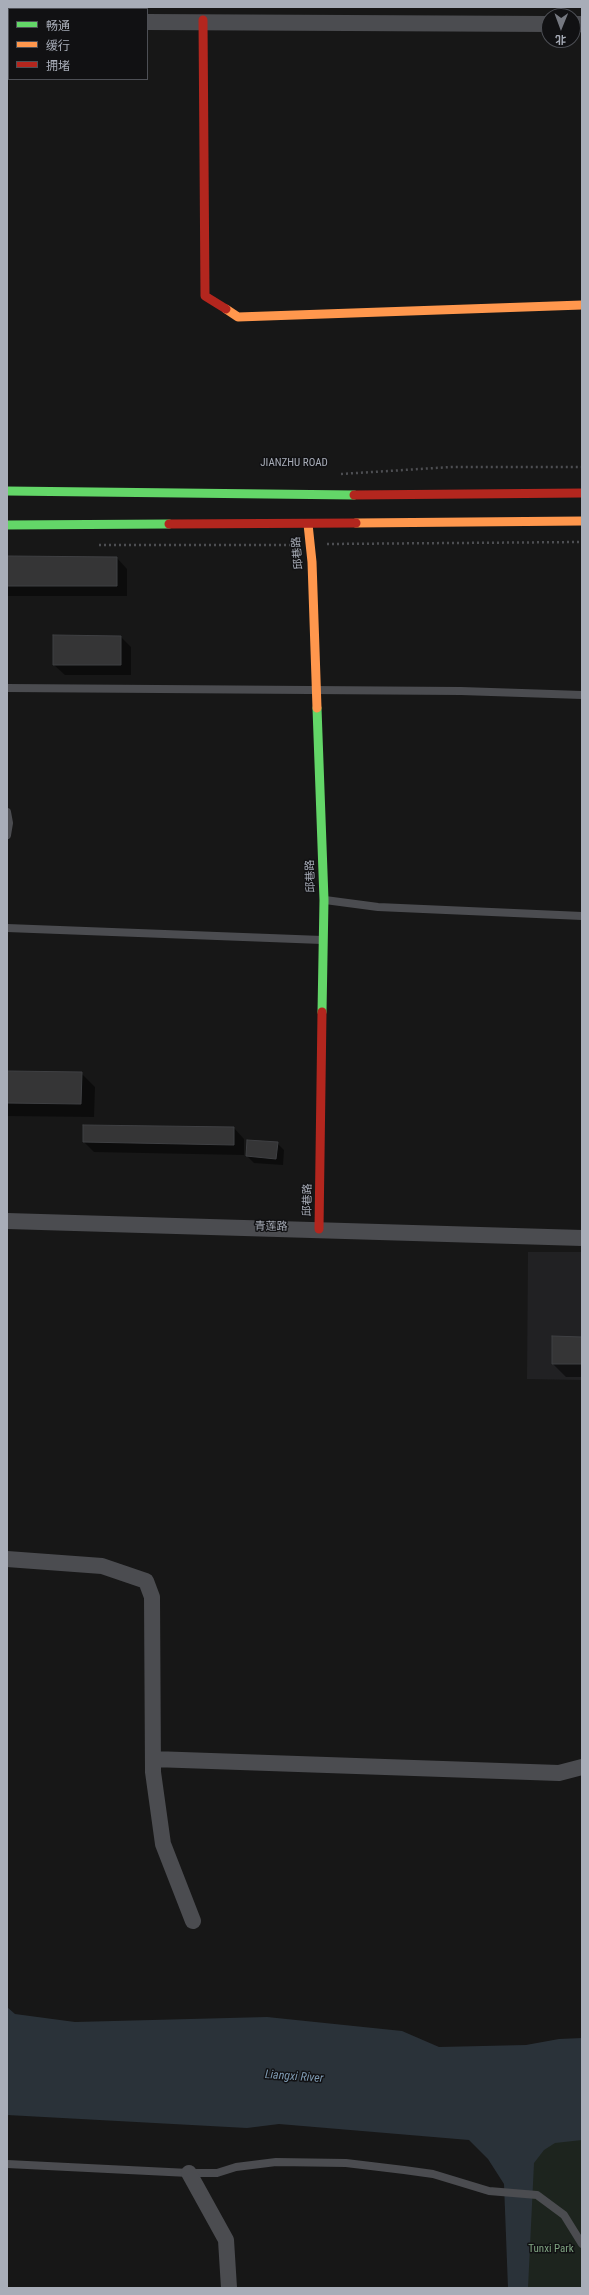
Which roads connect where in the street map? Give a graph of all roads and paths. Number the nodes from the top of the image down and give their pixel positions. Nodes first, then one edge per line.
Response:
1 (203, 17) junction
2 (148, 22) edge
3 (541, 24) edge
4 (582, 304) edge
5 (582, 467) edge
6 (337, 475) dead end
7 (7, 491) edge
8 (582, 493) edge
9 (582, 521) edge
10 (7, 524) edge
11 (308, 524) junction
12 (7, 688) edge
13 (316, 690) junction
14 (582, 695) edge
15 (7, 812) edge
16 (7, 834) edge
17 (324, 900) junction
18 (582, 916) edge
19 (7, 928) edge
20 (323, 940) junction
21 (7, 1221) edge
22 (319, 1229) junction
23 (582, 1238) edge
24 (7, 1559) edge
25 (153, 1759) junction
26 (582, 1767) edge
27 (193, 1921) dead end
28 (7, 2164) edge
29 (190, 2173) junction
30 (582, 2244) edge
31 (229, 2288) edge

1 - 2 street
1 - 3 street
1 - 4 street
5 - 6 path, JIANZHU ROAD
7 - 8 street
9 - 11 street
10 - 11 street
11 - 13 street, 邱巷路
12 - 13 lane
13 - 14 lane
13 - 17 street, 邱巷路
15 - 16 lane
17 - 18 lane
17 - 20 street, 邱巷路
19 - 20 lane
20 - 22 street, 邱巷路
21 - 22 street, 青莲路
22 - 23 street, 青莲路
24 - 25 street
25 - 26 street
25 - 27 street
28 - 29 lane
29 - 30 lane
29 - 31 street

